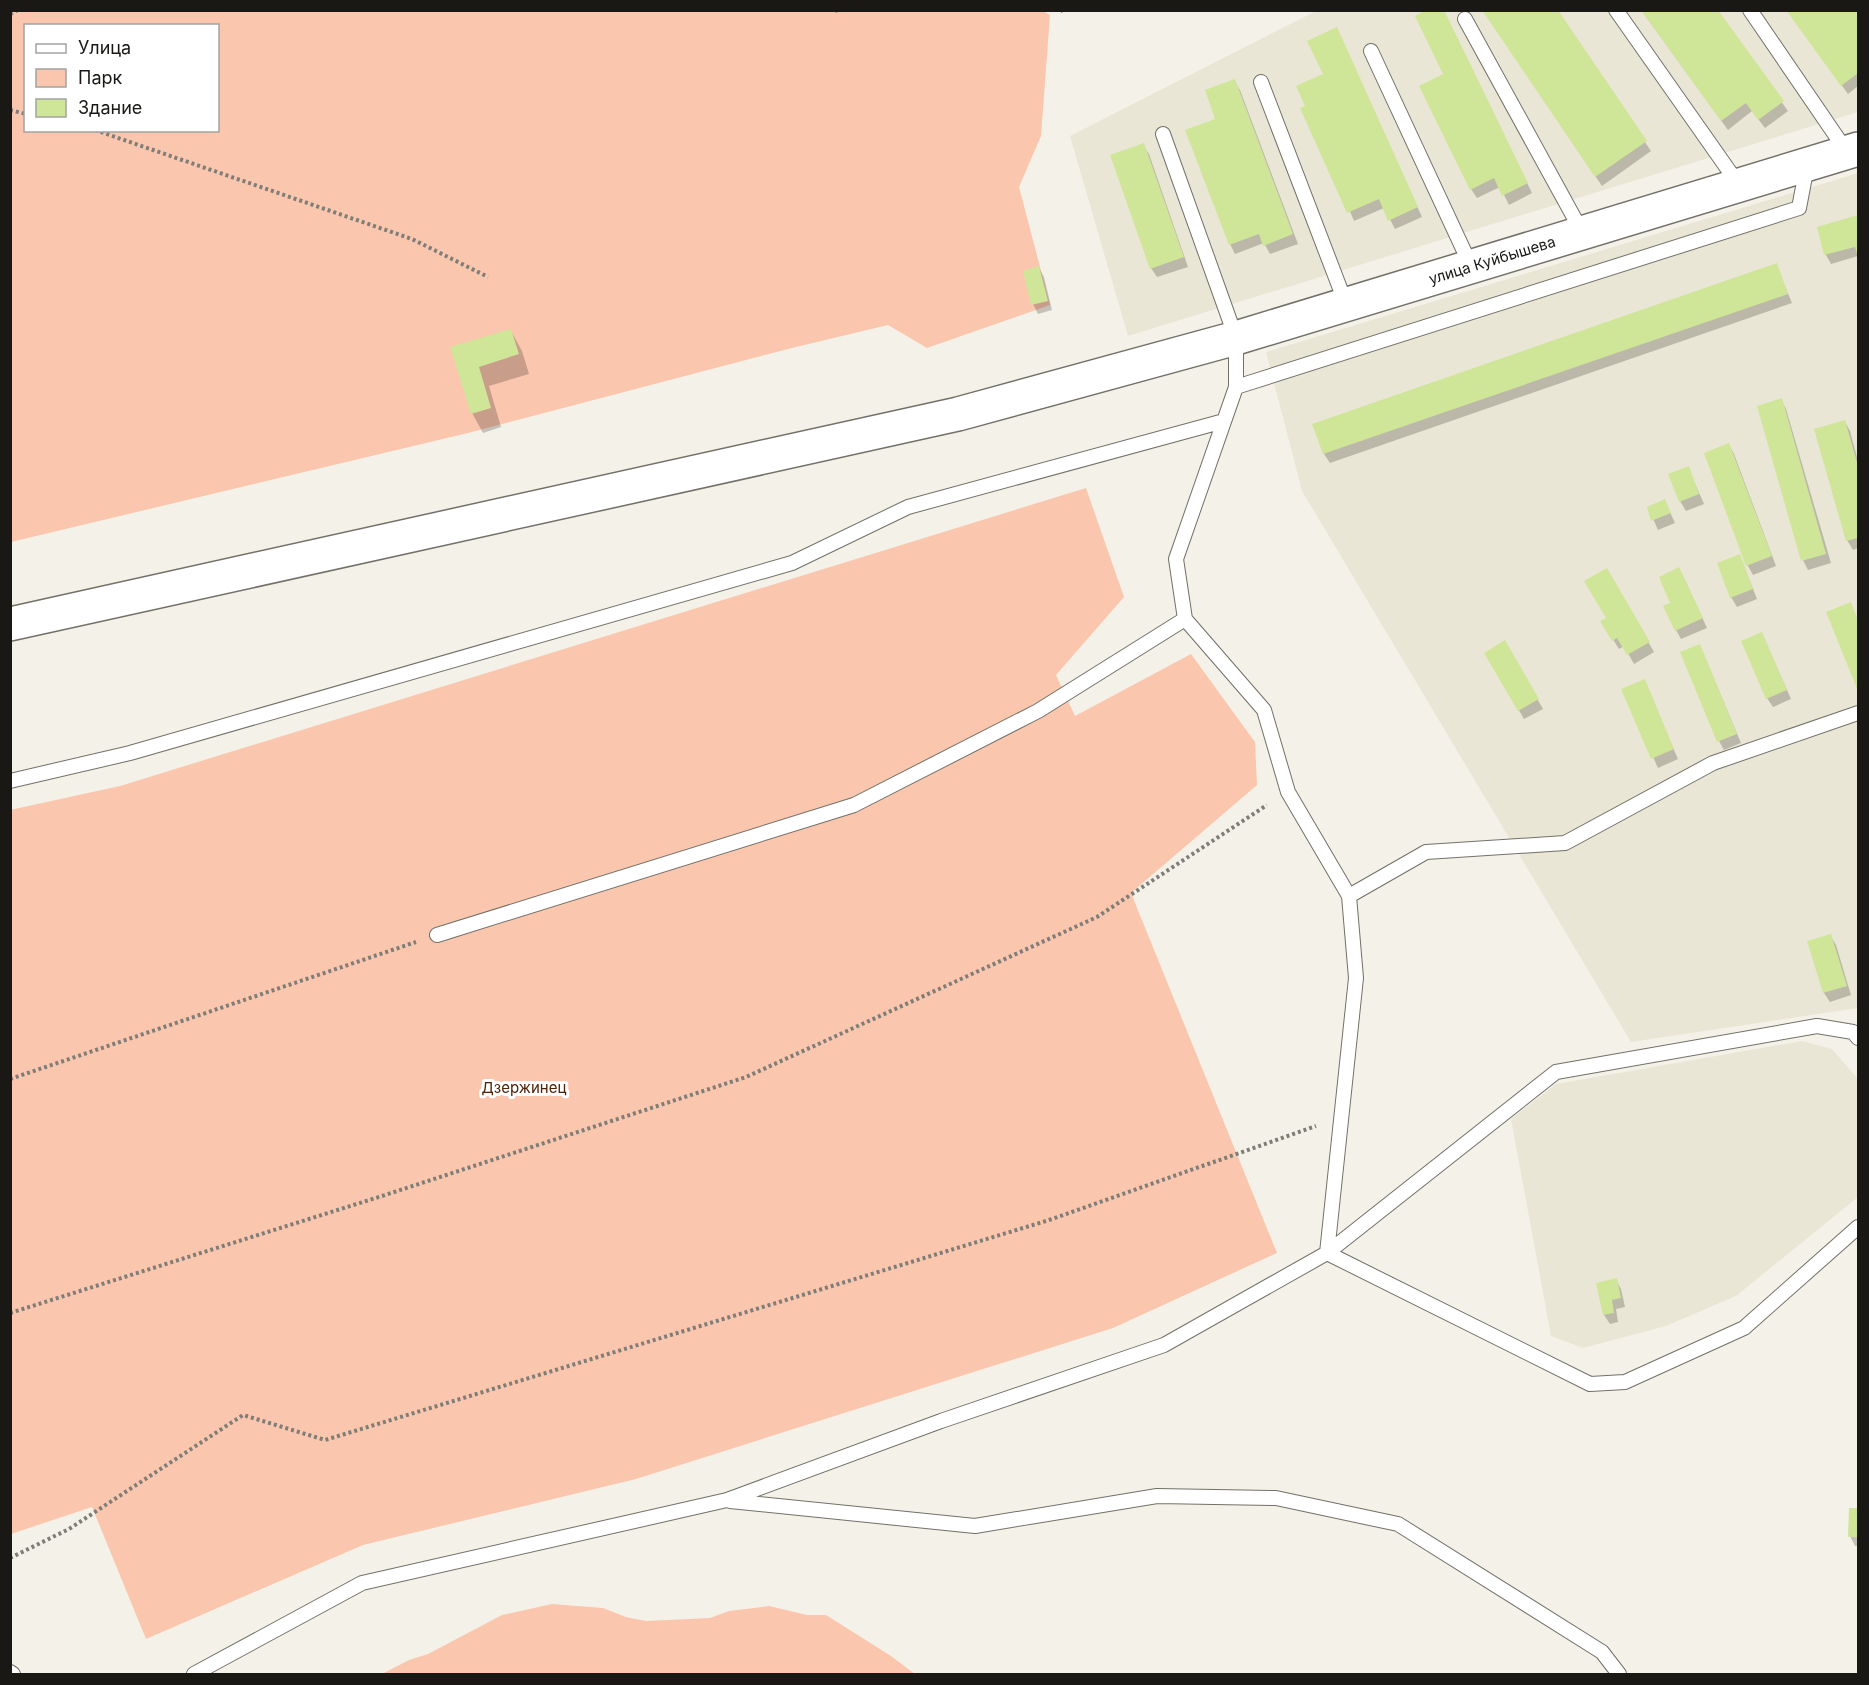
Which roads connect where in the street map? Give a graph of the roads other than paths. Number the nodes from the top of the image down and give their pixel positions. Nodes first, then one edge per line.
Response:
1 (1617, 10) edge
2 (1750, 10) edge
3 (1465, 19) dead end
4 (1371, 51) dead end
5 (1261, 82) dead end
6 (1163, 135) dead end
7 (1853, 150) edge
8 (1807, 164) junction
9 (1738, 185) junction
10 (1582, 232) junction
11 (1471, 266) junction
12 (1346, 304) junction
13 (1236, 338) junction
14 (1236, 387) junction
15 (1224, 421) junction
16 (1185, 619) junction
17 (10, 624) edge
18 (1858, 713) edge
19 (10, 780) edge
20 (1349, 896) junction
21 (437, 935) road end
22 (1858, 1038) edge
23 (1858, 1227) edge
24 (1327, 1253) junction
25 (727, 1500) junction
26 (194, 1674) edge
27 (1619, 1674) edge

1 - 9 lane
2 - 7 lane
3 - 10 lane
4 - 11 lane
5 - 12 lane
6 - 13 lane
7 - 8 main road, улица Куйбышева
8 - 9 main road, улица Куйбышева
8 - 14 lane
9 - 10 main road, улица Куйбышева
10 - 11 main road, улица Куйбышева
11 - 12 main road, улица Куйбышева
12 - 13 main road, улица Куйбышева
13 - 14 lane
13 - 17 main road, улица Куйбышева
14 - 15 lane
15 - 16 lane
15 - 19 lane
16 - 20 lane
16 - 21 lane
18 - 20 lane
20 - 24 lane
22 - 24 lane
23 - 24 lane
24 - 25 lane
25 - 26 lane
25 - 27 lane

